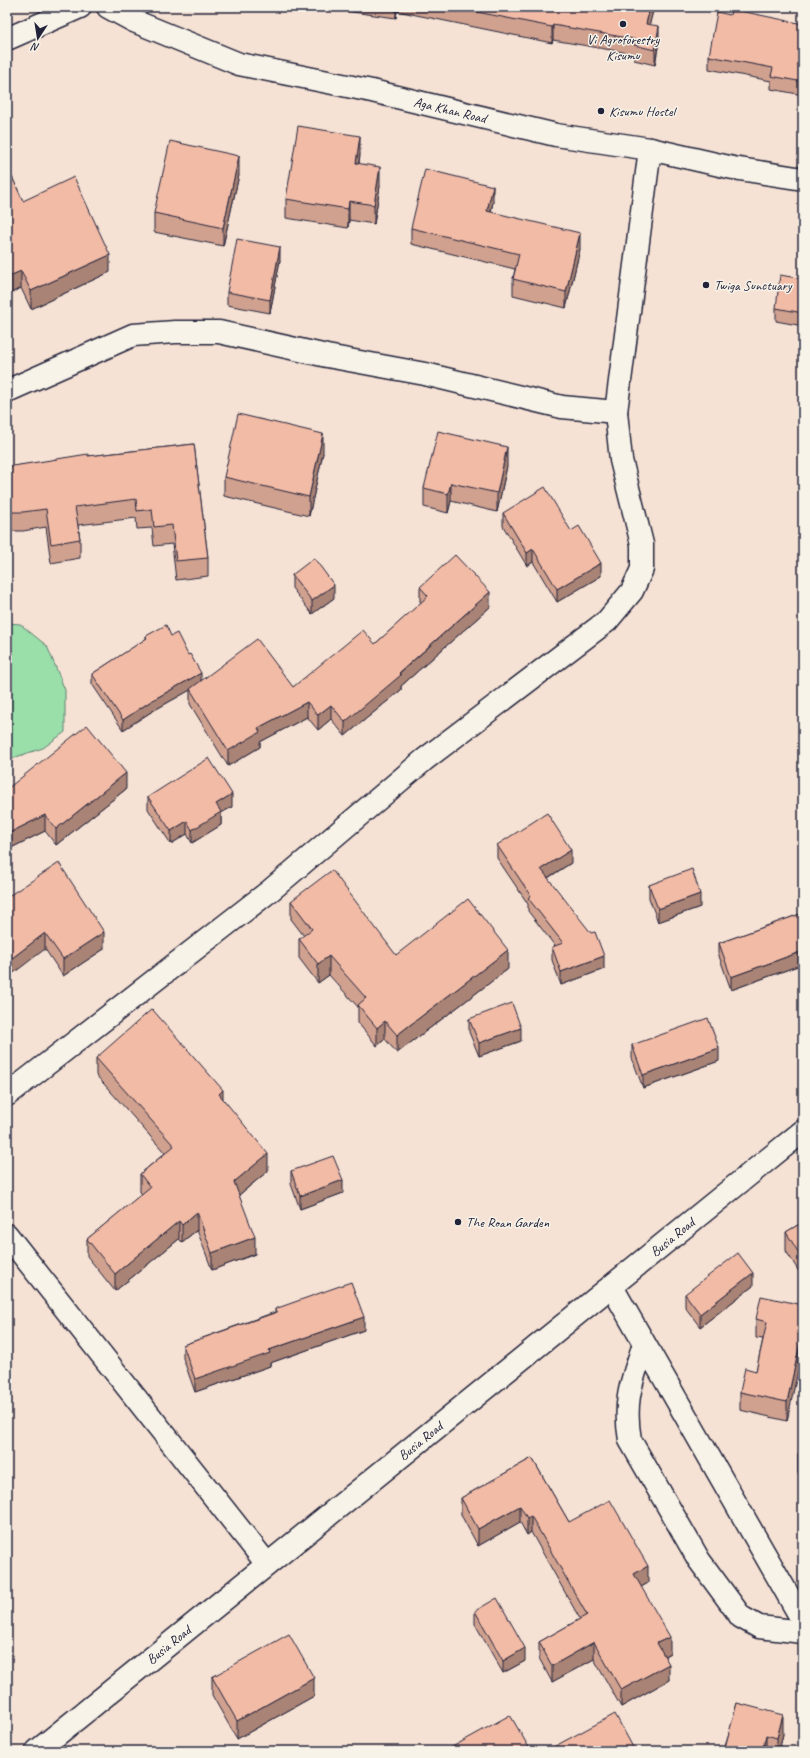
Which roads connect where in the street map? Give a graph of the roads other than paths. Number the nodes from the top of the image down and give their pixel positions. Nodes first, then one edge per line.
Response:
1 (80, 7) edge
2 (108, 7) edge
3 (7, 39) edge
4 (650, 149) junction
5 (803, 179) edge
6 (7, 391) edge
7 (616, 412) junction
8 (7, 1094) edge
9 (803, 1131) edge
10 (7, 1235) edge
11 (612, 1287) junction
12 (644, 1344) junction
13 (267, 1564) junction
14 (803, 1621) edge
15 (803, 1632) edge
16 (37, 1751) edge

1 - 3 street
2 - 4 street, Aga Khan Road
4 - 5 street, Aga Khan Road
4 - 7 street
6 - 7 street
7 - 8 street
9 - 11 street, Busia Road
10 - 13 street
11 - 12 street
11 - 13 street, Busia Road
12 - 14 street
12 - 15 street
13 - 16 street, Busia Road

